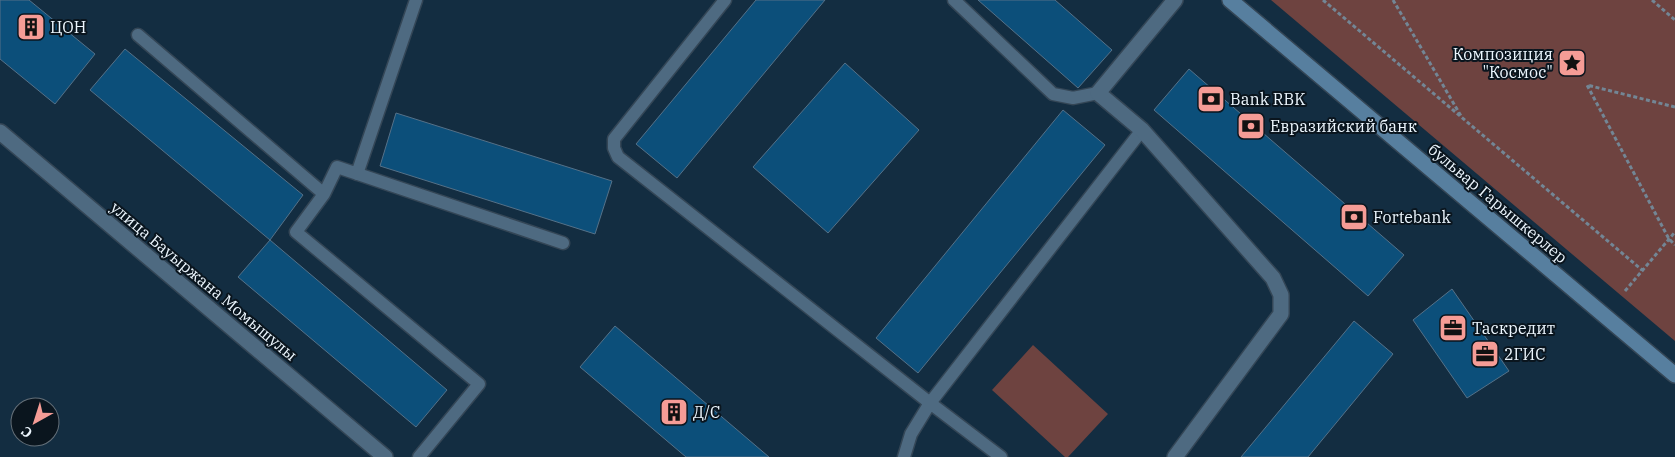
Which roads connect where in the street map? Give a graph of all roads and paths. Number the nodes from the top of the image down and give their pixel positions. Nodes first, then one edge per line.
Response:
1 (416, 0) edge
2 (725, 0) edge
3 (954, 0) edge
4 (1175, 0) edge
5 (1230, 0) edge
6 (1322, 0) edge
7 (1393, 0) edge
8 (1652, 0) edge
9 (1675, 20) edge
10 (138, 35) dead end
11 (1098, 93) junction
12 (1675, 107) edge
13 (1463, 119) junction
14 (1142, 130) junction
15 (0, 132) edge
16 (357, 174) junction
17 (324, 194) junction
18 (1675, 232) edge
19 (1668, 239) junction
20 (563, 243) dead end
21 (1675, 245) edge
22 (1642, 270) junction
23 (1625, 291) dead end
24 (1675, 375) edge
25 (930, 402) junction
26 (385, 457) edge
27 (419, 457) edge
28 (904, 457) edge
29 (1001, 457) edge
30 (1175, 457) edge

1 - 16 lane
2 - 25 lane
3 - 11 lane
4 - 11 street
5 - 24 street, бульвар Гарышкерлер
6 - 13 path
7 - 13 path
8 - 9 path
10 - 17 lane
11 - 14 street
12 - 19 path
13 - 22 path
14 - 25 lane
14 - 30 street
15 - 26 street, улица Бауыржана Момышулы
16 - 17 lane
16 - 20 lane
17 - 27 lane
18 - 19 path
19 - 21 path
19 - 22 path
22 - 23 path
25 - 28 lane
25 - 29 lane

